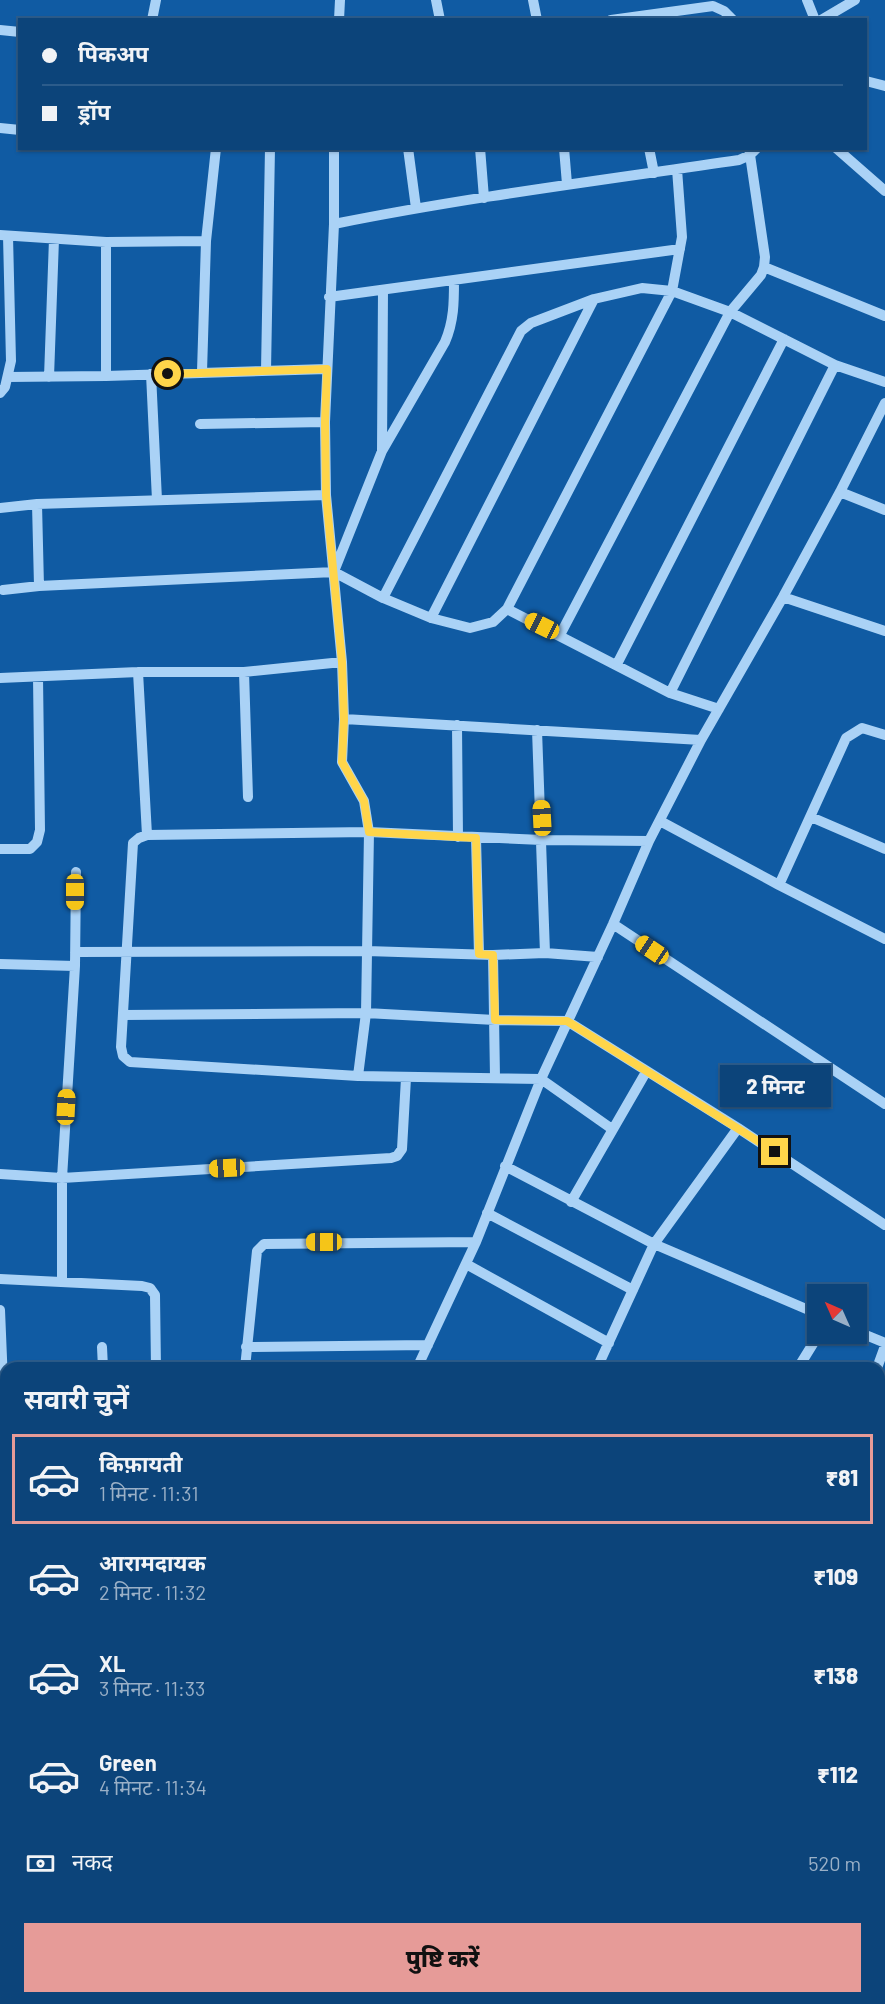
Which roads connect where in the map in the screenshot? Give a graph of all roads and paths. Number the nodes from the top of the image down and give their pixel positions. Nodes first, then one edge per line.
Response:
1 (156, 0) edge
2 (340, 0) edge
3 (436, 0) edge
4 (533, 0) edge
5 (807, 0) edge
6 (855, 0) edge
7 (152, 18) edge
8 (339, 18) edge
9 (440, 18) edge
10 (537, 18) edge
11 (634, 18) edge
12 (731, 18) edge
13 (814, 18) edge
14 (824, 18) edge
15 (0, 30) edge
16 (18, 32) edge
17 (867, 81) edge
18 (885, 86) edge
19 (0, 129) edge
20 (18, 130) edge
21 (216, 150) edge
22 (270, 150) edge
23 (334, 150) edge
24 (408, 150) edge
25 (480, 150) edge
26 (564, 150) edge
27 (650, 150) edge
28 (838, 150) edge
29 (752, 151) edge
30 (677, 169) junction
31 (654, 173) junction
32 (567, 184) junction
33 (885, 191) edge
34 (484, 198) junction
35 (416, 207) junction
36 (334, 224) junction
37 (4, 235) edge
38 (54, 239) junction
39 (207, 241) junction
40 (106, 242) junction
41 (680, 249) junction
42 (764, 267) junction
43 (454, 280) junction
44 (383, 290) junction
45 (672, 291) junction
46 (329, 297) junction
47 (594, 299) junction
48 (730, 312) junction
49 (885, 316) edge
50 (783, 339) junction
51 (835, 365) junction
52 (327, 369) junction
53 (266, 371) junction
54 (202, 372) junction
55 (152, 374) junction
56 (106, 376) junction
57 (9, 377) junction
58 (50, 377) junction
59 (885, 382) edge
60 (0, 393) edge
61 (885, 403) edge
62 (325, 422) junction
63 (200, 424) dead end
64 (382, 452) junction
65 (840, 492) junction
66 (326, 495) junction
67 (157, 500) junction
68 (37, 504) junction
69 (0, 508) edge
70 (885, 510) edge
71 (334, 572) junction
72 (39, 586) junction
73 (3, 590) dead end
74 (783, 597) junction
75 (383, 598) junction
76 (507, 609) junction
77 (431, 618) junction
78 (885, 631) edge
79 (560, 635) junction
80 (342, 662) junction
81 (616, 664) junction
82 (138, 672) junction
83 (244, 672) junction
84 (38, 677) junction
85 (0, 678) edge
86 (670, 693) junction
87 (719, 709) junction
88 (344, 719) junction
89 (457, 725) junction
90 (537, 730) junction
91 (885, 735) edge
92 (701, 740) junction
93 (248, 797) dead end
94 (811, 817) junction
95 (660, 821) junction
96 (369, 832) junction
97 (147, 835) junction
98 (458, 837) junction
99 (476, 838) junction
100 (542, 840) junction
101 (649, 841) junction
102 (0, 849) edge
103 (885, 849) edge
104 (75, 872) dead end
105 (778, 885) junction
106 (613, 924) junction
107 (885, 939) edge
108 (75, 951) junction
109 (367, 951) junction
110 (126, 952) junction
111 (545, 953) junction
112 (479, 954) junction
113 (493, 955) junction
114 (598, 957) junction
115 (0, 964) edge
116 (75, 966) junction
117 (366, 1012) junction
118 (123, 1015) junction
119 (495, 1020) junction
120 (567, 1021) junction
121 (646, 1072) junction
122 (358, 1076) junction
123 (406, 1077) junction
124 (495, 1077) junction
125 (541, 1078) junction
126 (885, 1104) edge
127 (738, 1128) junction
128 (612, 1130) junction
129 (505, 1166) junction
130 (0, 1174) edge
131 (62, 1178) junction
132 (571, 1202) junction
133 (487, 1213) junction
134 (885, 1225) edge
135 (476, 1242) junction
136 (654, 1244) junction
137 (466, 1264) junction
138 (0, 1279) edge
139 (62, 1282) junction
140 (633, 1290) junction
141 (807, 1309) edge
142 (0, 1310) edge
143 (867, 1335) edge
144 (609, 1343) junction
145 (813, 1344) edge
146 (885, 1344) edge
147 (428, 1345) junction
148 (102, 1347) dead end
149 (246, 1347) junction
150 (3, 1362) edge
151 (103, 1362) edge
152 (156, 1362) edge
153 (245, 1362) edge
154 (420, 1362) edge
155 (600, 1362) edge
156 (802, 1362) edge
157 (879, 1362) edge

1 - 7 street
2 - 8 street
3 - 9 street
4 - 10 street
5 - 13 street
6 - 14 street
11 - 12 street
15 - 16 street
17 - 18 street
19 - 20 street
21 - 39 street
22 - 53 street
23 - 36 street
24 - 35 street
25 - 34 street
26 - 32 street
27 - 31 street
28 - 33 street
29 - 30 street
29 - 42 street
30 - 31 street
30 - 41 street
31 - 32 street
32 - 34 street
34 - 35 street
35 - 36 street
36 - 46 street
37 - 38 street
37 - 57 street
38 - 40 street
38 - 58 street
39 - 40 street
39 - 54 street
40 - 56 street
41 - 43 street
41 - 45 street
42 - 48 street
42 - 49 street
43 - 44 street
43 - 64 street
44 - 46 street
44 - 64 street
45 - 47 street
45 - 48 street
45 - 76 street
46 - 52 street
47 - 75 street
47 - 77 street
48 - 50 street
48 - 79 street
50 - 51 street
50 - 81 street
51 - 59 street
51 - 86 street
52 - 53 street
52 - 62 street
53 - 54 street
54 - 55 street
55 - 56 street
55 - 67 street
56 - 58 street
57 - 58 street
57 - 60 street
61 - 65 street
62 - 63 street
62 - 66 street
64 - 71 street
65 - 70 street
65 - 74 street
66 - 67 street
66 - 71 street
67 - 68 street
68 - 69 street
68 - 72 street
71 - 72 street
71 - 75 street
71 - 80 street
72 - 73 street
74 - 78 street
74 - 87 street
75 - 77 street
76 - 77 street
76 - 79 street
79 - 81 street
80 - 83 street
80 - 88 street
81 - 86 street
82 - 83 street
82 - 84 street
82 - 97 street
83 - 93 street
84 - 85 street
84 - 102 street
86 - 87 street
87 - 92 street
88 - 89 street
88 - 96 street
89 - 90 street
89 - 98 street
90 - 92 street
90 - 100 street
91 - 94 street
92 - 95 street
94 - 103 street
94 - 105 street
95 - 101 street
95 - 105 street
96 - 97 street
96 - 98 street
96 - 109 street
97 - 110 street
98 - 99 street
99 - 100 street
99 - 112 street
100 - 101 street
100 - 111 street
101 - 106 street
104 - 108 street
105 - 107 street
106 - 114 street
106 - 126 street
108 - 110 street
108 - 116 street
109 - 110 street
109 - 112 street
109 - 117 street
110 - 118 street
111 - 113 street
111 - 114 street
112 - 113 street
113 - 119 street
114 - 120 street
115 - 116 street
116 - 131 street
117 - 118 street
117 - 119 street
117 - 122 street
118 - 122 street
119 - 120 street
119 - 124 street
120 - 121 street
120 - 125 street
121 - 127 street
121 - 128 street
122 - 123 street
123 - 124 street
123 - 131 street
124 - 125 street
125 - 128 street
125 - 129 street
127 - 134 street
127 - 136 street
128 - 132 street
129 - 132 street
129 - 133 street
130 - 131 street
131 - 139 street
132 - 136 street
133 - 135 street
133 - 140 street
135 - 137 street
135 - 149 street
136 - 140 street
136 - 141 street
137 - 144 street
137 - 147 street
138 - 139 street
139 - 152 street
140 - 144 street
142 - 150 street
143 - 146 street
144 - 155 street
145 - 156 street
146 - 157 street
147 - 149 street
147 - 154 street
148 - 151 street
149 - 153 street

